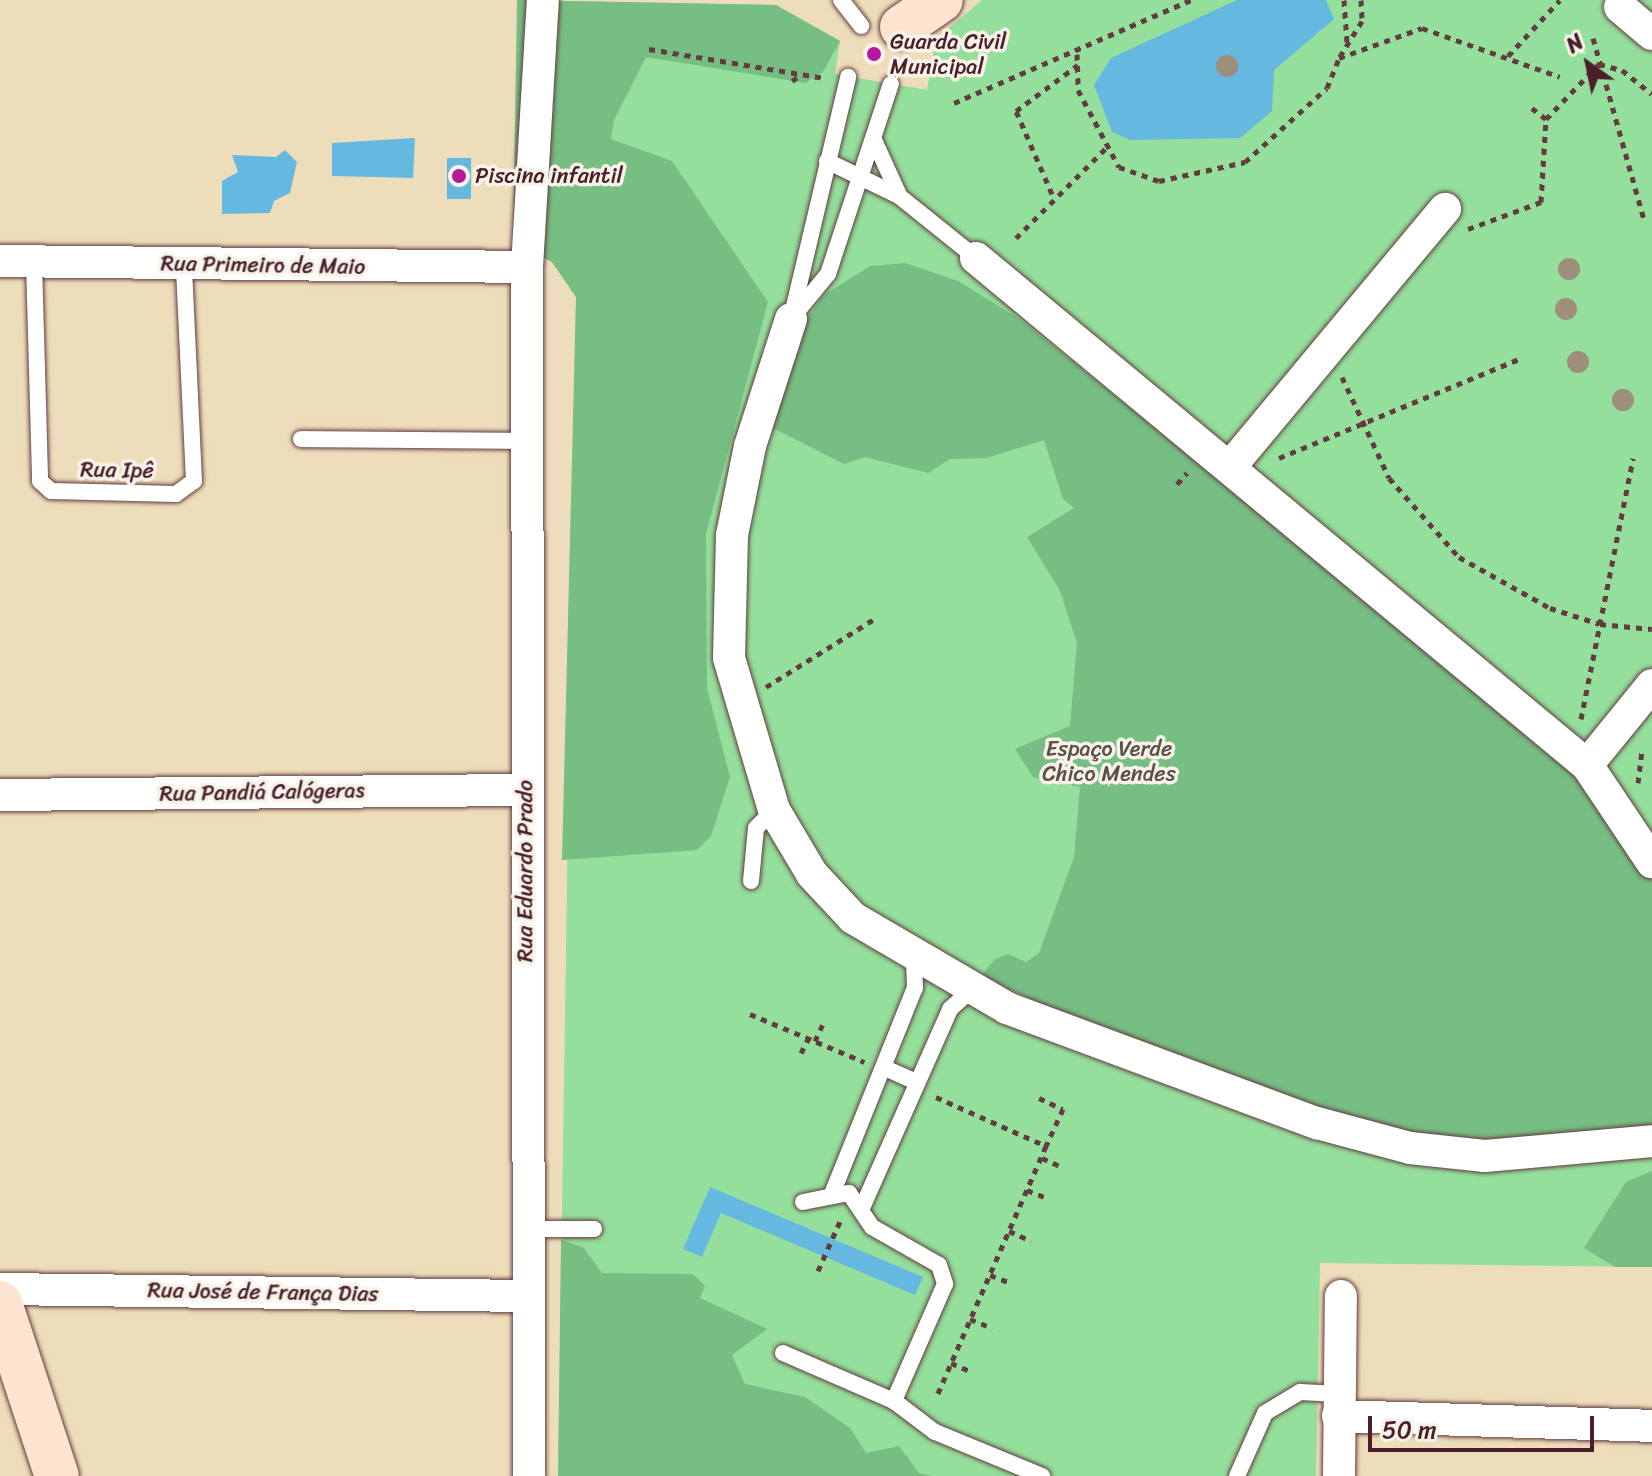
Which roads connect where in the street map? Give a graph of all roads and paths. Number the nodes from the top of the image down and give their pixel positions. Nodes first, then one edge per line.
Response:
1 (543, 0) edge
2 (841, 0) edge
3 (941, 0) edge
4 (1191, 0) edge
5 (1344, 0) edge
6 (1361, 0) edge
7 (1560, 0) edge
8 (1620, 7) dead end
9 (888, 29) joint
10 (1652, 34) edge
11 (1593, 38) dead end
12 (1347, 45) junction
13 (1077, 54) junction
14 (1508, 56) junction
15 (654, 58) dead end
16 (1339, 58) junction
17 (1599, 64) junction
18 (1078, 65) junction
19 (803, 74) junction
20 (1560, 77) dead end
21 (841, 79) joint
22 (792, 81) dead end
23 (891, 84) dead end
24 (1652, 94) edge
25 (954, 103) dead end
26 (1532, 108) dead end
27 (1546, 119) junction
28 (874, 140) junction
29 (1107, 147) junction
30 (827, 161) junction
31 (862, 172) junction
32 (1052, 194) junction
33 (899, 196) junction
34 (1644, 220) dead end
35 (1449, 222) joint
36 (1016, 238) dead end
37 (976, 258) joint
38 (0, 261) edge
39 (34, 262) junction
40 (184, 265) junction
41 (527, 267) junction
42 (791, 319) junction
43 (1519, 359) dead end
44 (1350, 361) dead end
45 (1335, 364) dead end
46 (1340, 372) junction
47 (1332, 383) dead end
48 (1361, 425) junction
49 (301, 439) dead end
50 (529, 441) junction
51 (1279, 448) dead end
52 (1633, 458) dead end
53 (1276, 459) junction
54 (1230, 467) junction
55 (1280, 471) dead end
56 (874, 619) dead end
57 (1600, 624) junction
58 (1652, 629) edge
59 (1652, 685) edge
60 (761, 690) dead end
61 (1572, 717) dead end
62 (1589, 717) dead end
63 (1581, 719) junction
64 (1578, 728) dead end
65 (1645, 746) dead end
66 (1587, 765) junction
67 (1637, 778) dead end
68 (525, 790) junction
69 (0, 795) edge
70 (774, 810) junction
71 (1652, 862) edge
72 (751, 881) dead end
73 (914, 960) junction
74 (970, 991) junction
75 (750, 1014) dead end
76 (823, 1024) dead end
77 (812, 1040) junction
78 (801, 1053) dead end
79 (877, 1066) junction
80 (922, 1088) junction
81 (1039, 1098) dead end
82 (1652, 1141) edge
83 (1046, 1146) junction
84 (1042, 1158) junction
85 (1062, 1167) dead end
86 (1027, 1190) junction
87 (832, 1194) junction
88 (1047, 1198) dead end
89 (803, 1202) dead end
90 (862, 1208) junction
91 (841, 1218) dead end
92 (526, 1229) junction
93 (594, 1229) dead end
94 (1009, 1231) junction
95 (1031, 1241) dead end
96 (818, 1271) dead end
97 (990, 1275) junction
98 (1011, 1283) dead end
99 (0, 1289) edge
100 (526, 1296) junction
101 (1341, 1296) dead end
102 (0, 1303) edge
103 (970, 1319) junction
104 (992, 1328) dead end
105 (783, 1353) dead end
106 (951, 1363) junction
107 (972, 1372) dead end
108 (937, 1395) dead end
109 (894, 1401) junction
110 (1338, 1405) junction
111 (1652, 1426) edge
112 (60, 1473) edge
113 (529, 1476) edge
114 (1042, 1476) edge
115 (1237, 1476) edge
116 (1339, 1476) edge

1 - 41 street, Rua Eduardo Prado
2 - 9 lane
3 - 9 street
4 - 13 path
5 - 12 path
6 - 12 path
7 - 14 path
8 - 10 street
11 - 17 path
12 - 16 path
13 - 18 path
13 - 25 path
14 - 16 path
14 - 20 path
15 - 19 path
16 - 29 path
17 - 24 path
17 - 27 path
17 - 34 path
18 - 29 path
18 - 32 path
19 - 21 path
19 - 22 path
21 - 30 lane
23 - 28 lane
26 - 27 path
27 - 35 path
28 - 31 lane
28 - 33 lane
29 - 32 path
30 - 31 lane
30 - 42 lane
31 - 33 lane
31 - 42 lane
32 - 36 path
33 - 37 lane
35 - 54 street
37 - 54 street
38 - 39 street, Rua Primeiro de Maio
39 - 40 street, Rua Primeiro de Maio
39 - 40 lane, Rua Ipê
40 - 41 street, Rua Primeiro de Maio
41 - 50 street, Rua Eduardo Prado
42 - 70 street
43 - 48 path
44 - 46 path
45 - 46 path
46 - 47 path
46 - 48 path
48 - 53 path
48 - 57 path
49 - 50 lane
50 - 68 street, Rua Eduardo Prado
51 - 53 path
52 - 57 path
53 - 55 path
54 - 66 street
56 - 60 path
57 - 58 path
57 - 63 path
59 - 66 street
61 - 63 path
62 - 63 path
63 - 64 path
65 - 67 path
66 - 71 street
68 - 69 street, Rua Pandiá Calógeras
68 - 92 street, Rua Eduardo Prado
70 - 72 lane
70 - 73 street
73 - 74 street
73 - 79 lane
74 - 80 lane
74 - 82 street
75 - 77 path
76 - 77 path
77 - 78 path
77 - 79 path
79 - 80 lane
79 - 87 lane
80 - 83 path
80 - 90 lane
81 - 83 path
83 - 84 path
84 - 85 path
84 - 86 path
86 - 88 path
86 - 94 path
87 - 89 lane
87 - 90 lane
90 - 109 lane
91 - 96 path
92 - 93 lane
92 - 100 street, Rua Eduardo Prado
94 - 95 path
94 - 97 path
97 - 98 path
97 - 103 path
99 - 100 street, Rua José de França Dias
100 - 113 street, Rua Eduardo Prado
101 - 110 street
102 - 112 street
103 - 104 path
103 - 106 path
105 - 109 lane
106 - 107 path
106 - 108 path
109 - 114 lane
110 - 111 street
110 - 115 lane
110 - 116 street

